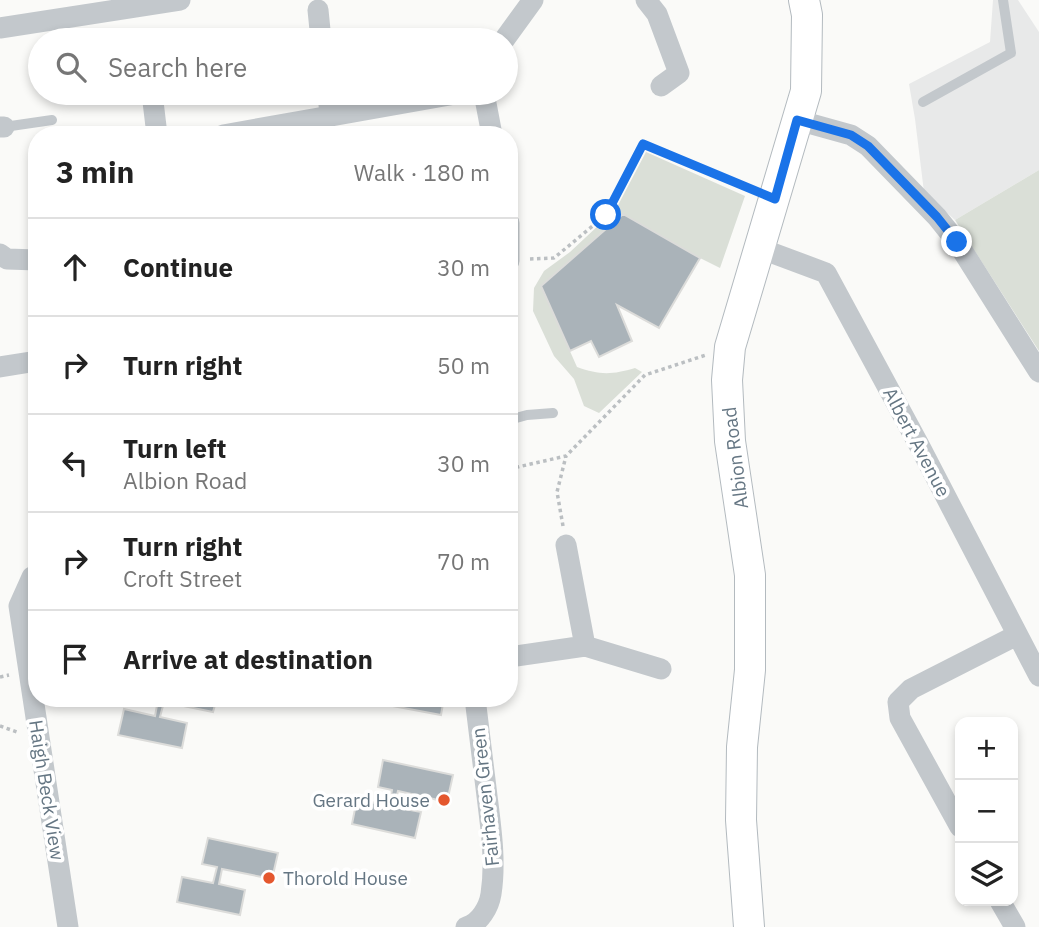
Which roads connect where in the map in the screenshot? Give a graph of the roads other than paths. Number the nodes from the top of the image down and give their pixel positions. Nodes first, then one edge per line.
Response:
1 (180, 0) edge
2 (533, 0) edge
3 (646, 0) edge
4 (804, 0) edge
5 (1003, 0) edge
6 (317, 10) dead end
7 (0, 28) edge
8 (319, 28) edge
9 (513, 28) edge
10 (661, 86) dead end
11 (923, 102) dead end
12 (153, 105) edge
13 (329, 105) edge
14 (393, 105) edge
15 (486, 105) edge
16 (330, 116) junction
17 (52, 120) dead end
18 (797, 120) junction
19 (156, 126) edge
20 (274, 126) edge
21 (490, 126) edge
22 (2, 127) edge
23 (759, 248) junction
24 (0, 254) edge
25 (28, 260) edge
26 (28, 362) edge
27 (0, 367) edge
28 (1039, 372) edge
29 (553, 413) dead end
30 (518, 417) edge
31 (566, 545) road end
32 (28, 586) edge
33 (1017, 635) junction
34 (584, 646) junction
35 (518, 656) edge
36 (28, 665) edge
37 (661, 669) dead end
38 (1039, 676) edge
39 (34, 707) edge
40 (476, 707) edge
41 (955, 818) edge
42 (1003, 906) edge
43 (68, 927) edge
44 (466, 927) edge
45 (749, 927) edge
46 (1015, 927) edge

1 - 7 street
2 - 9 street
3 - 10 street
4 - 18 street, Albion Road
5 - 11 lane
6 - 8 street
12 - 19 street
13 - 16 street
14 - 16 street
15 - 21 street
16 - 20 street
17 - 22 lane
18 - 23 street, Albion Road
18 - 28 street
23 - 33 street, Albert Avenue
23 - 45 street, Albion Road
24 - 25 street
26 - 27 street
29 - 30 lane
31 - 34 street
32 - 36 street, Haigh Beck View
33 - 38 street, Albert Avenue
33 - 41 street
34 - 35 street
34 - 37 street
39 - 43 street, Haigh Beck View
40 - 44 street, Fairhaven Green
42 - 46 street

